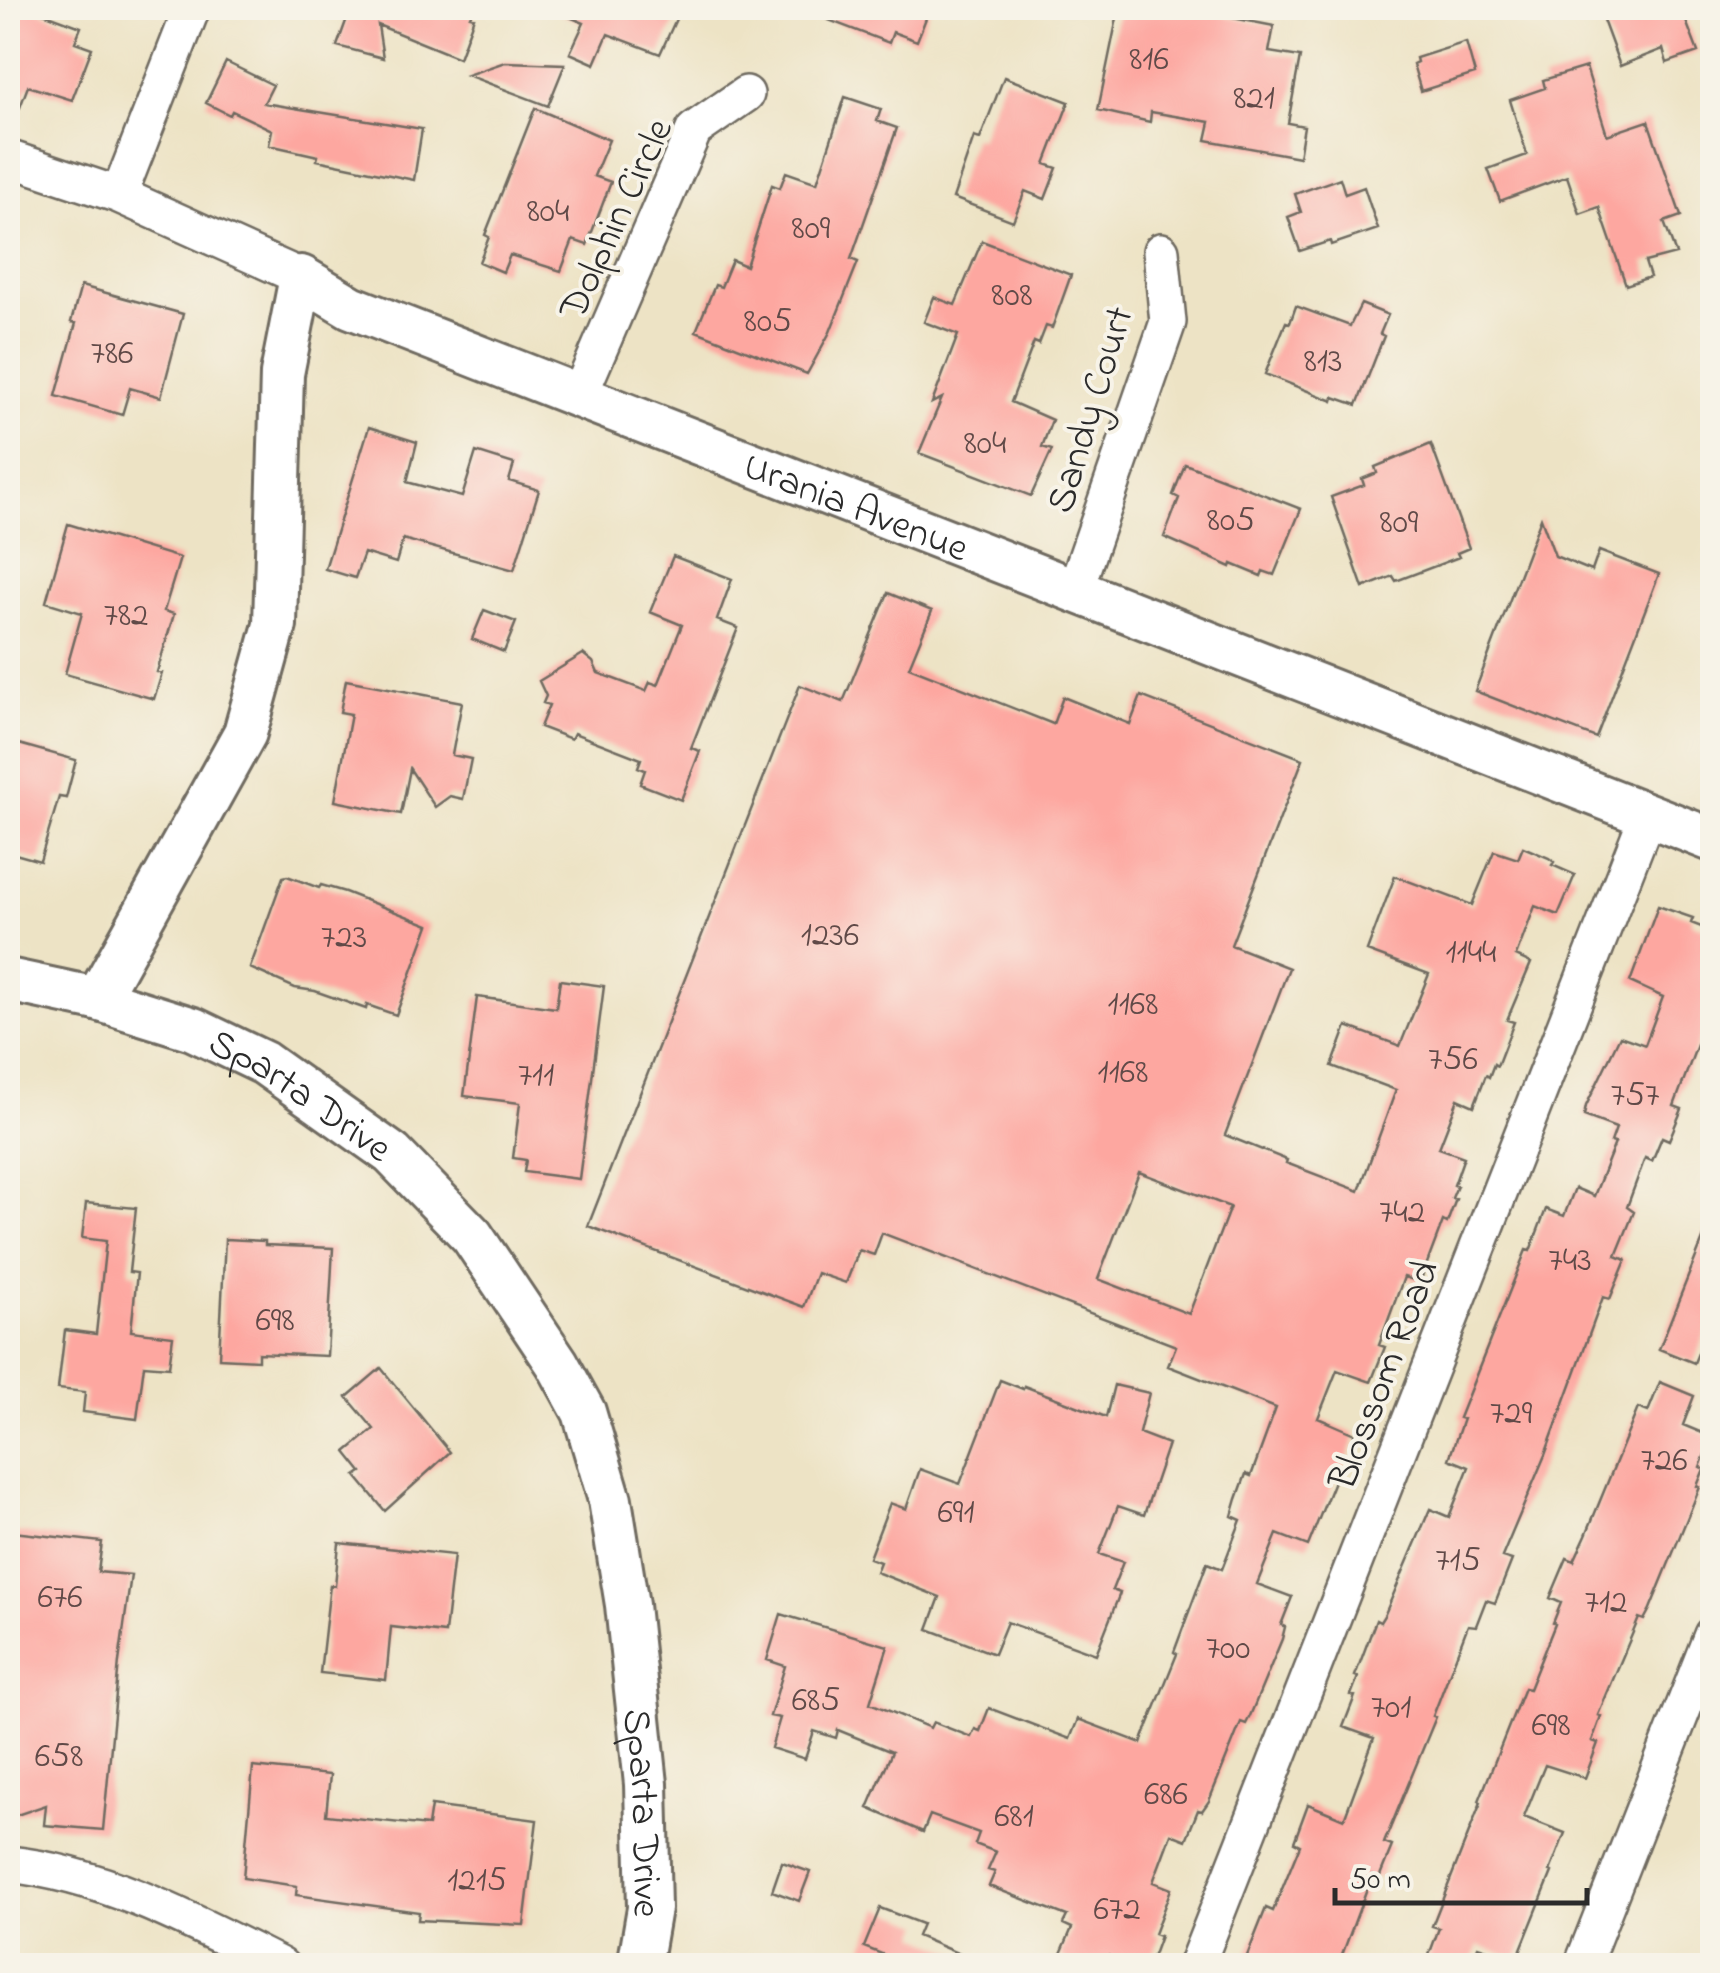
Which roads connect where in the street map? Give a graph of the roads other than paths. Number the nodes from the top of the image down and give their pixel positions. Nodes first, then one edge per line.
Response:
1 (192, 8) edge
2 (746, 94) dead end
3 (8, 158) edge
4 (119, 195) junction
5 (1161, 250) dead end
6 (301, 277) junction
7 (579, 396) junction
8 (1074, 590) junction
9 (1648, 814) junction
10 (1712, 840) edge
11 (8, 980) edge
12 (97, 999) junction
13 (1712, 1636) edge
14 (8, 1864) edge
15 (281, 1966) edge
16 (639, 1966) edge
17 (1196, 1966) edge
18 (1582, 1966) edge

1 - 4 street
2 - 7 street, Dolphin Circle
3 - 4 street, Urania Avenue
4 - 6 street, Urania Avenue
5 - 8 street, Sandy Court
6 - 7 street, Urania Avenue
6 - 12 street
7 - 8 street, Urania Avenue
8 - 9 street, Urania Avenue
9 - 10 street, Urania Avenue
9 - 17 street, Blossom Road
11 - 12 street, Sparta Drive
12 - 16 street, Sparta Drive
13 - 18 street
14 - 15 street

